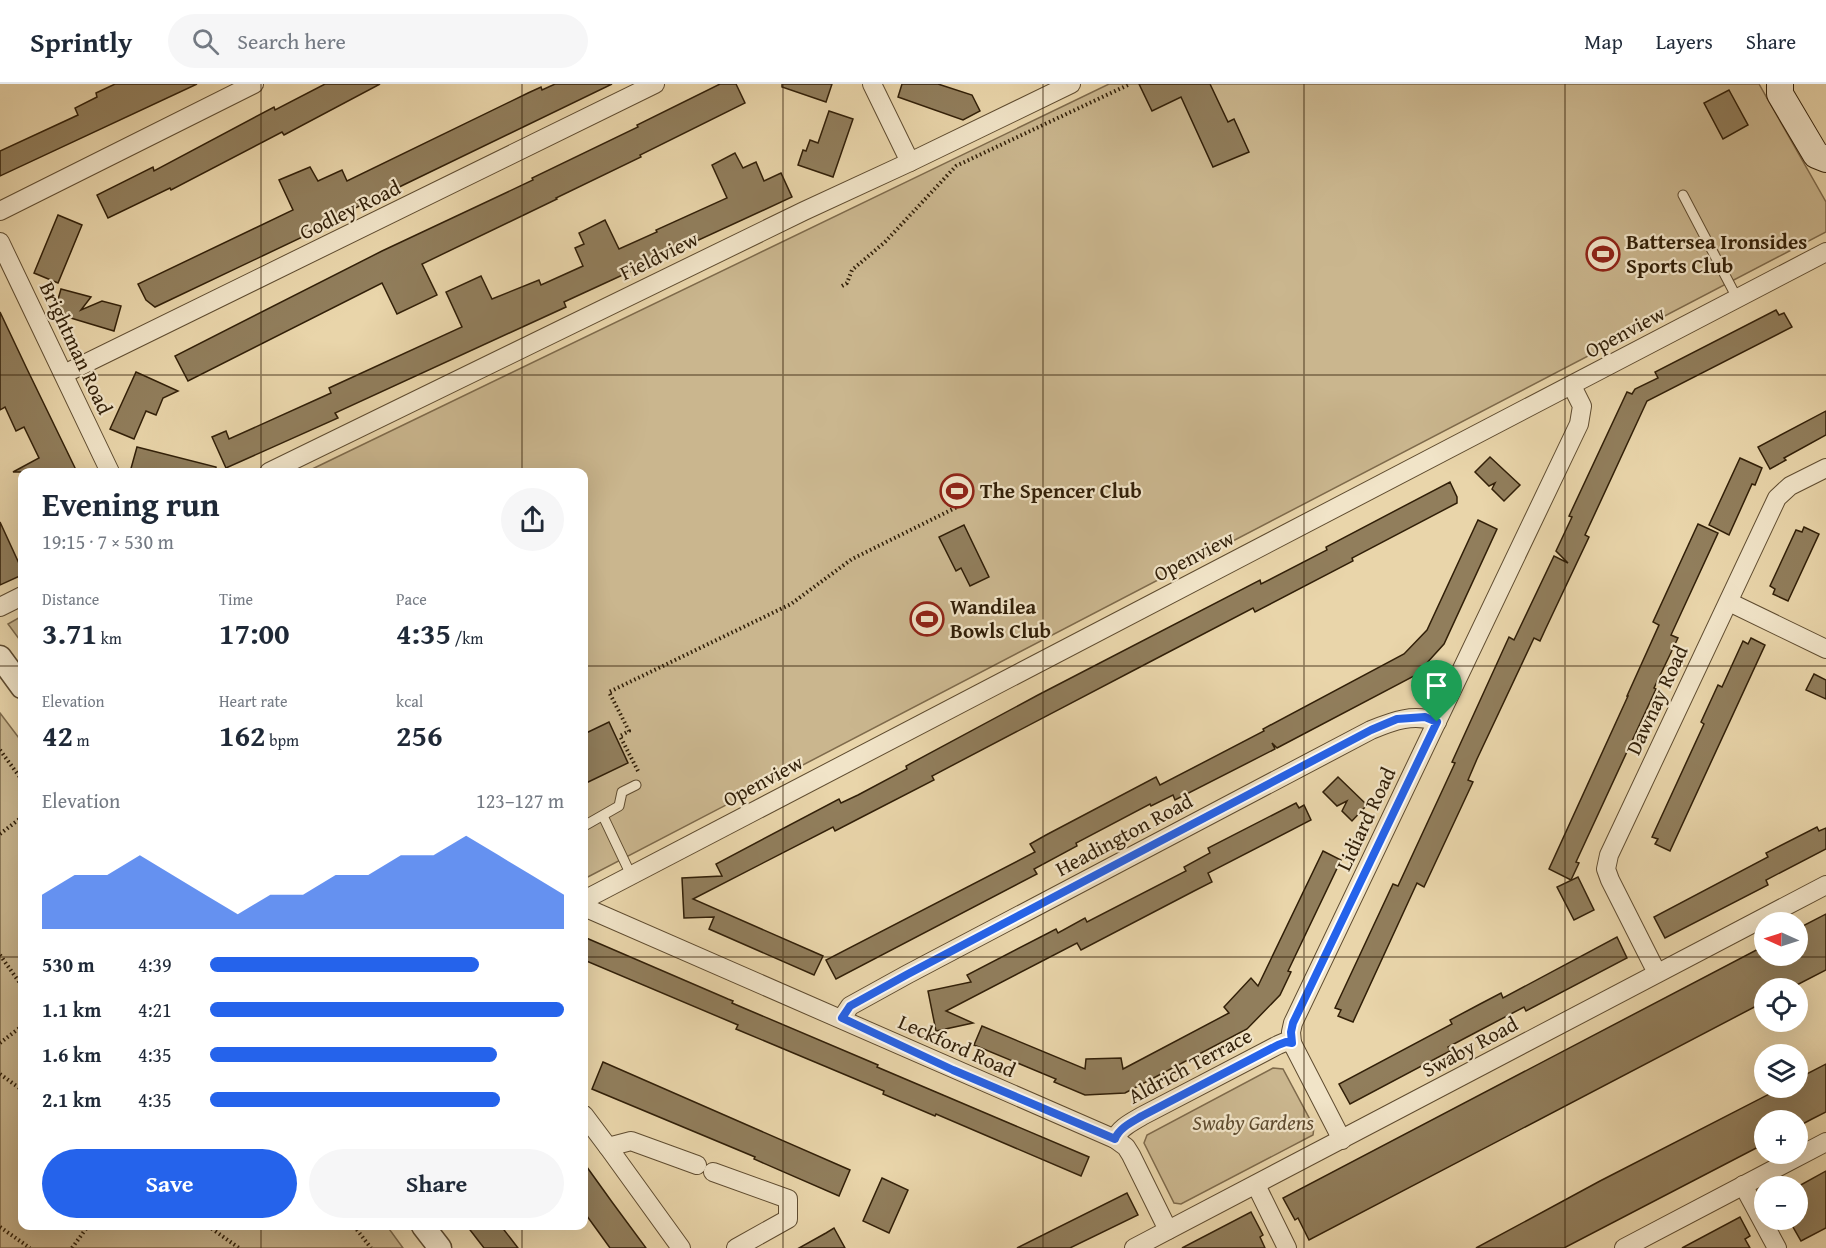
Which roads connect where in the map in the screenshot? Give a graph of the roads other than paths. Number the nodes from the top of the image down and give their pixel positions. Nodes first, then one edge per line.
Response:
1 (254, 84) edge
2 (655, 84) edge
3 (872, 84) edge
4 (1071, 84) edge
5 (1780, 84) edge
6 (1793, 84) edge
7 (1823, 146) edge
8 (910, 162) junction
9 (1683, 195) dead end
10 (0, 211) edge
11 (0, 242) edge
12 (1826, 252) edge
13 (1737, 298) junction
14 (64, 374) junction
15 (1572, 386) junction
16 (108, 468) edge
17 (277, 468) edge
18 (1826, 468) edge
19 (18, 598) edge
20 (1729, 602) junction
21 (0, 608) edge
22 (1826, 649) edge
23 (0, 657) edge
24 (18, 682) edge
25 (1437, 722) junction
26 (636, 784) road end
27 (603, 816) junction
28 (588, 824) edge
29 (631, 875) junction
30 (1826, 885) edge
31 (588, 898) edge
32 (588, 909) edge
33 (1657, 973) junction
34 (842, 1018) junction
35 (1292, 1043) junction
36 (588, 1120) edge
37 (1115, 1139) junction
38 (1342, 1140) junction
39 (1826, 1142) edge
40 (608, 1147) junction
41 (1256, 1185) junction
42 (1743, 1185) junction
43 (426, 1230) edge
44 (1168, 1230) junction
45 (440, 1248) edge
46 (681, 1248) edge
47 (736, 1248) edge
48 (1134, 1248) edge
49 (1287, 1248) edge
50 (1624, 1248) edge
51 (1777, 1248) edge

1 - 10 street
2 - 14 street, Godley Road
3 - 8 street
4 - 8 street, Fieldview
5 - 7 main road
6 - 7 main road
8 - 17 street, Fieldview
9 - 13 lane
11 - 14 street, Brightman Road
12 - 13 street, Openview
13 - 15 street, Openview
14 - 16 street, Brightman Road
15 - 25 street, Lidiard Road
15 - 29 street, Openview
18 - 20 street, Dawnay Road
19 - 21 street
20 - 22 street
20 - 33 street, Dawnay Road
23 - 24 street
25 - 34 street, Headington Road
25 - 35 street, Lidiard Road
26 - 27 lane
27 - 28 lane
27 - 29 lane
29 - 31 street, Openview
30 - 33 street, Swaby Road
32 - 34 street, Leckford Road
33 - 38 street, Swaby Road
34 - 37 street, Leckford Road
35 - 37 street, Aldrich Terrace
35 - 38 street
36 - 40 street
37 - 44 street, Leckford Road
38 - 41 street, Swaby Road
39 - 42 street
40 - 46 street
40 - 47 street
41 - 44 street, Swaby Road
41 - 49 street
42 - 50 street
42 - 51 street
43 - 45 street
44 - 48 street, Swaby Road

